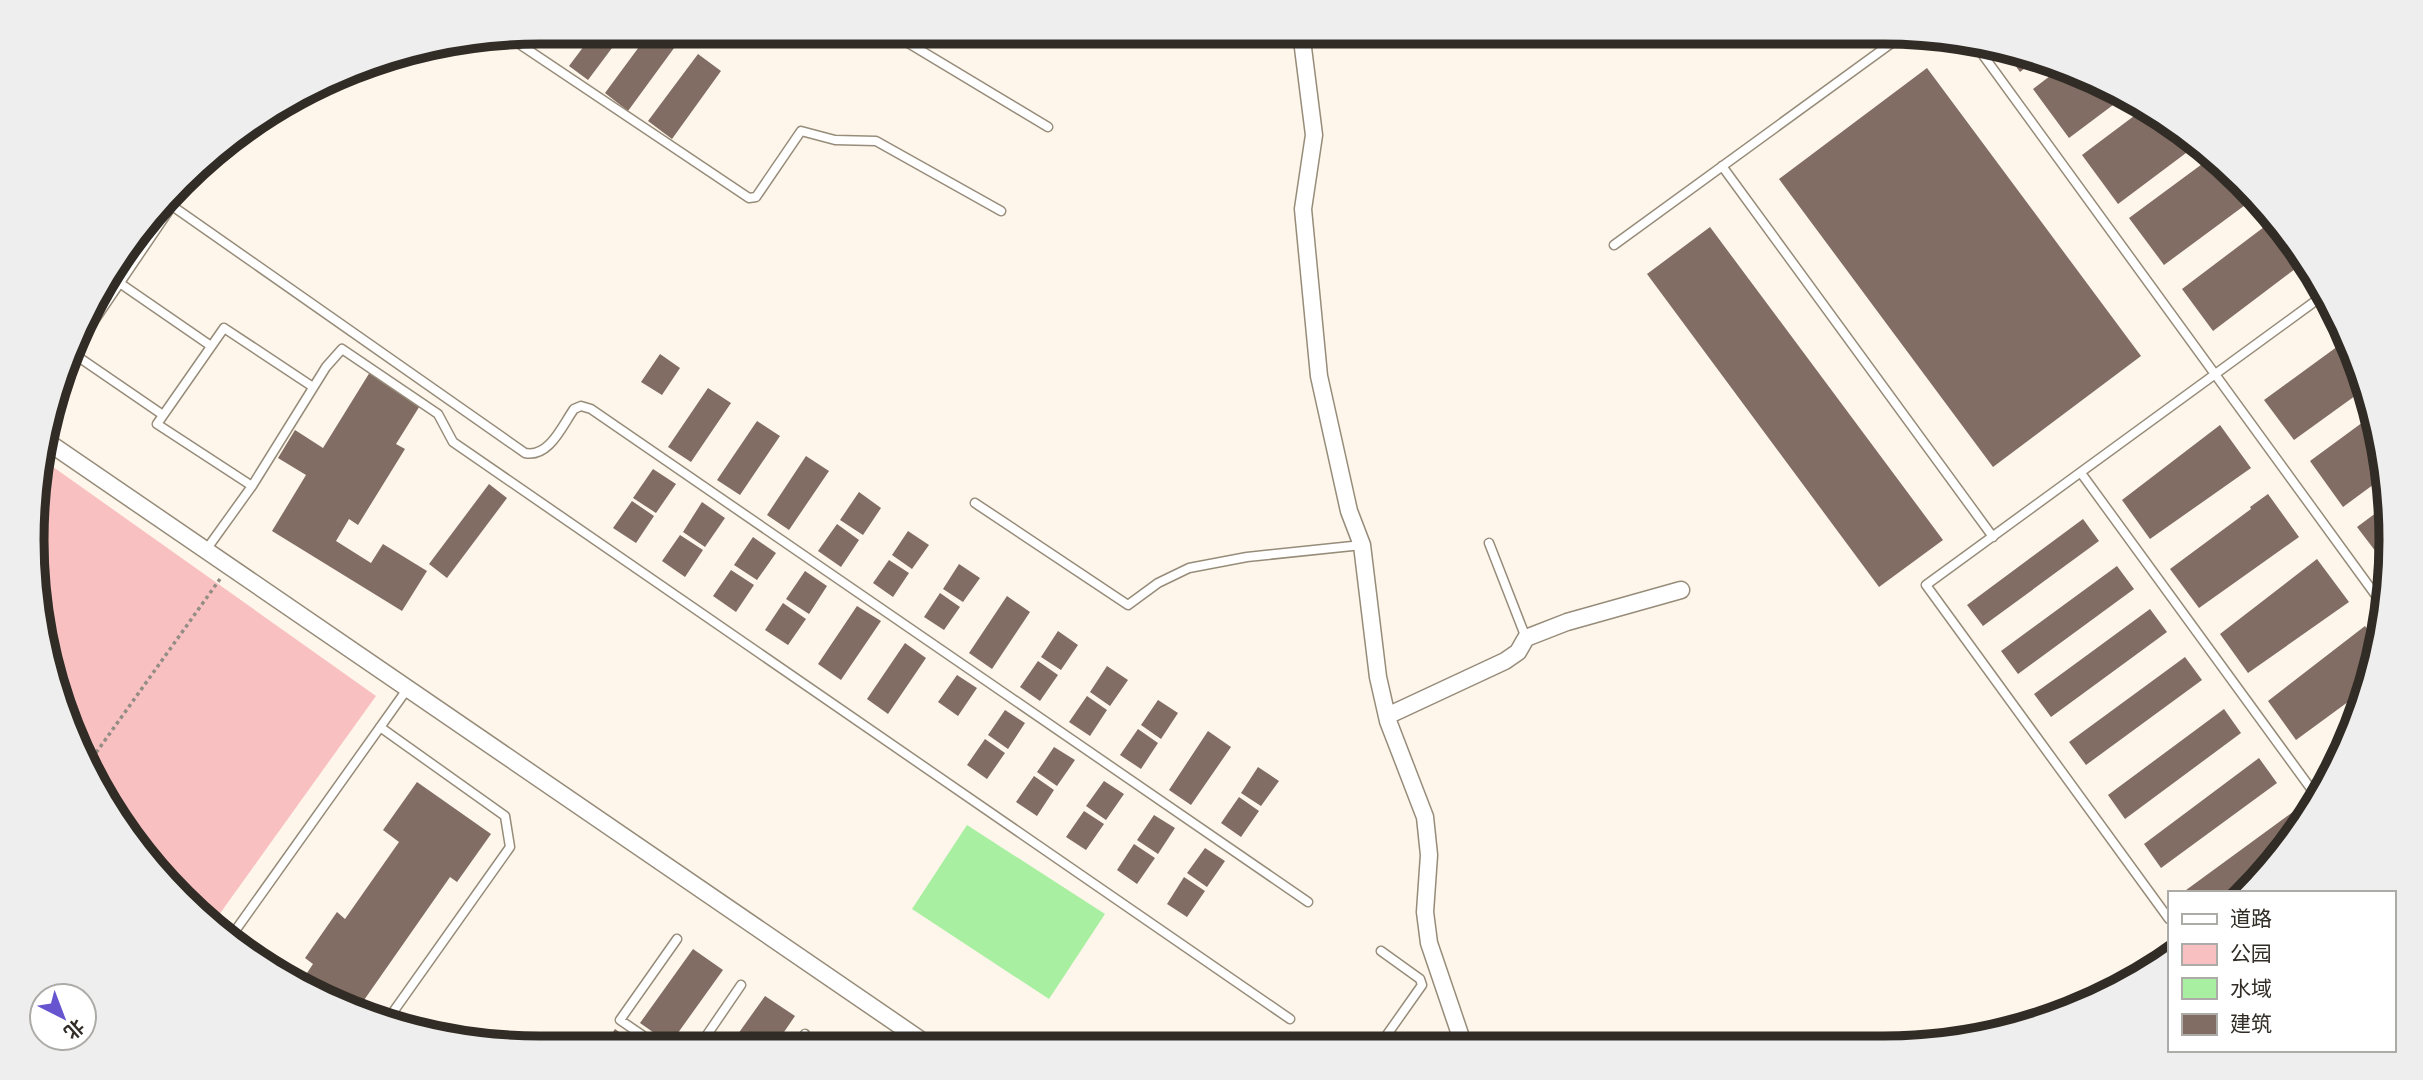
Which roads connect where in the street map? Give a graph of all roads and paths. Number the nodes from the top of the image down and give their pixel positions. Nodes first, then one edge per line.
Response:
1 (910, 44) edge
2 (1303, 44) edge
3 (1889, 44) edge
4 (520, 45) edge
5 (1982, 53) edge
6 (1048, 127) dead end
7 (1723, 166) junction
8 (173, 206) edge
9 (1002, 211) dead end
10 (1614, 245) dead end
11 (117, 281) edge
12 (2317, 300) edge
13 (211, 346) junction
14 (79, 357) edge
15 (2215, 375) junction
16 (313, 387) junction
17 (163, 415) junction
18 (53, 445) edge
19 (2081, 473) junction
20 (252, 486) junction
21 (975, 503) dead end
22 (1993, 537) junction
23 (1489, 543) dead end
24 (1362, 545) junction
25 (206, 550) junction
26 (229, 566) junction
27 (1681, 590) dead end
28 (2376, 595) edge
29 (1526, 638) junction
30 (408, 688) junction
31 (1387, 716) junction
32 (380, 727) junction
33 (94, 756) edge
34 (2312, 790) edge
35 (1308, 902) dead end
36 (2168, 918) edge
37 (235, 931) edge
38 (677, 939) dead end
39 (1381, 951) dead end
40 (741, 985) dead end
41 (392, 1013) edge
42 (1290, 1019) dead end
43 (644, 1036) edge
44 (706, 1036) edge
45 (915, 1036) edge
46 (1386, 1036) edge
47 (1461, 1036) edge

1 - 6 lane
2 - 24 street
3 - 7 lane
4 - 9 lane
5 - 15 lane
7 - 10 lane
7 - 22 lane
8 - 35 lane
11 - 13 lane
12 - 15 lane
13 - 16 lane
13 - 17 lane
14 - 17 lane
15 - 19 lane
15 - 28 lane
16 - 20 lane
16 - 42 lane
17 - 20 lane
18 - 25 street
19 - 22 lane
19 - 34 lane
20 - 25 lane
21 - 24 lane
22 - 36 lane
23 - 29 lane
24 - 31 street
25 - 26 street
26 - 30 street
26 - 33 path
27 - 29 street
29 - 31 street
30 - 32 lane
30 - 45 street
31 - 47 street
32 - 37 lane
32 - 41 lane
38 - 43 lane
39 - 46 lane
40 - 44 lane

